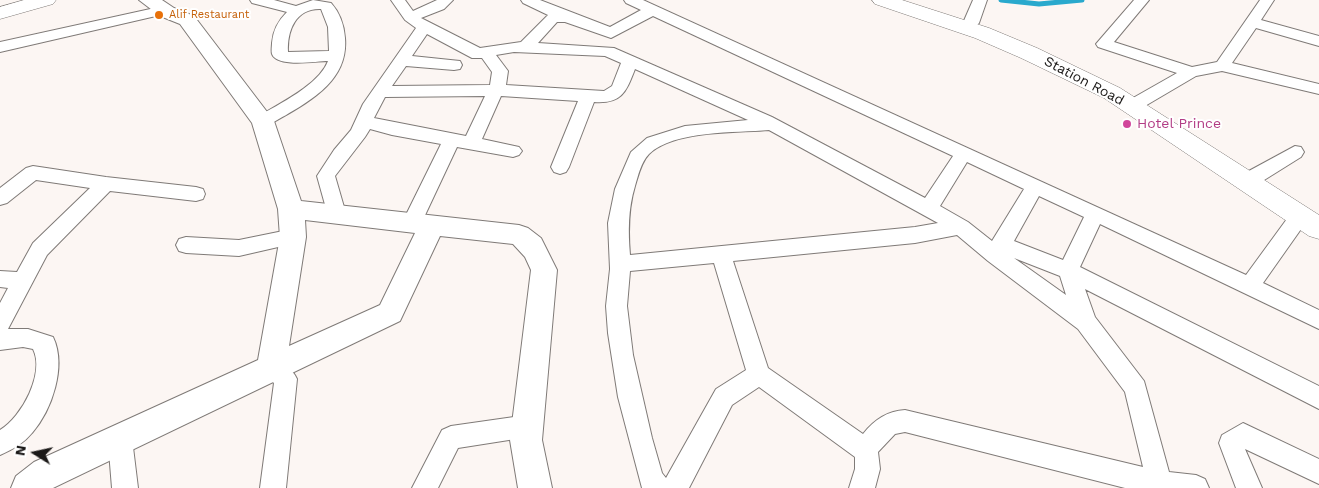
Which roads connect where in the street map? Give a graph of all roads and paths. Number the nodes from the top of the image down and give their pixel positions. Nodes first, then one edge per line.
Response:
1 (22, 0) edge
2 (46, 0) edge
3 (257, 0) edge
4 (398, 0) edge
5 (446, 0) edge
6 (528, 0) edge
7 (882, 0) edge
8 (901, 0) edge
9 (980, 0) edge
10 (1142, 0) edge
11 (1267, 0) edge
12 (643, 4) edge
13 (0, 6) edge
14 (173, 8) edge
15 (296, 10) junction
16 (0, 13) edge
17 (566, 17) junction
18 (417, 22) junction
19 (1252, 22) junction
20 (970, 23) junction
21 (612, 33) junction
22 (1319, 41) edge
23 (0, 47) edge
24 (525, 48) junction
25 (608, 51) junction
26 (485, 52) junction
27 (338, 55) junction
28 (401, 60) junction
29 (630, 61) junction
30 (454, 65) dead end
31 (1222, 66) junction
32 (1191, 72) junction
33 (1319, 89) edge
34 (497, 90) junction
35 (379, 92) junction
36 (588, 96) junction
37 (1139, 102) junction
38 (263, 121) junction
39 (364, 121) junction
40 (773, 124) junction
41 (451, 141) junction
42 (471, 144) junction
43 (513, 151) dead end
44 (1295, 152) dead end
45 (964, 153) junction
46 (560, 167) dead end
47 (1254, 177) junction
48 (106, 184) junction
49 (1035, 186) junction
50 (196, 194) dead end
51 (0, 198) edge
52 (928, 208) junction
53 (291, 209) junction
54 (1095, 213) junction
55 (336, 214) junction
56 (1309, 218) edge
57 (422, 224) junction
58 (961, 227) junction
59 (1319, 229) edge
60 (293, 237) junction
61 (186, 245) dead end
62 (998, 249) junction
63 (721, 254) junction
64 (620, 264) junction
65 (1068, 271) junction
66 (0, 279) edge
67 (22, 280) junction
68 (1250, 286) junction
69 (1319, 320) edge
70 (1086, 322) junction
71 (0, 323) edge
72 (0, 340) edge
73 (271, 368) junction
74 (759, 374) junction
75 (1319, 398) edge
76 (528, 426) junction
77 (120, 439) junction
78 (0, 443) edge
79 (865, 450) junction
80 (1319, 472) edge
81 (1124, 482) edge
82 (1159, 484) junction
83 (28, 488) edge
84 (125, 488) edge
85 (273, 488) edge
86 (425, 488) edge
87 (535, 488) edge
88 (658, 488) edge
89 (675, 488) edge
90 (862, 488) edge
91 (1196, 488) edge
92 (1249, 488) edge

1 - 13 main road
2 - 16 main road
3 - 15 street
4 - 18 street
5 - 18 street
6 - 17 street
7 - 56 main road, Station Road
8 - 20 main road, Station Road
9 - 20 street
10 - 32 street
11 - 19 street
12 - 21 street
12 - 45 street
14 - 23 street
14 - 38 street
15 - 27 street
15 - 27 street
17 - 21 street
17 - 24 street
18 - 26 street
18 - 28 street
19 - 22 street
19 - 31 street
20 - 37 main road, Station Road
21 - 25 street
24 - 25 street
24 - 26 street
25 - 29 street
26 - 34 street
27 - 38 street
28 - 30 street
28 - 35 street
29 - 36 street
29 - 40 street
31 - 32 street
31 - 33 street
32 - 37 street
34 - 35 street
34 - 36 street
34 - 42 street
35 - 39 street
36 - 46 street
37 - 47 main road, Station Road
38 - 53 street
39 - 41 street
39 - 55 street
40 - 52 street
40 - 64 street
41 - 42 street
41 - 57 street
42 - 43 street
44 - 47 street
45 - 49 street
45 - 52 street
47 - 56 main road, Station Road
48 - 50 street
48 - 51 street
48 - 67 street
49 - 54 street
49 - 62 street
52 - 58 street
53 - 55 street
53 - 60 street
54 - 65 street
54 - 68 street
55 - 57 street
56 - 59 main road, Station Road
56 - 68 street
57 - 73 street
57 - 76 street
58 - 62 street
58 - 63 street
60 - 61 street
60 - 73 street
62 - 65 street
62 - 70 street
63 - 64 street
63 - 74 street
64 - 88 street
65 - 70 street
65 - 75 street
66 - 67 street
67 - 71 street
68 - 69 street
70 - 82 street
72 - 78 street
73 - 77 street
73 - 85 street
74 - 79 street
74 - 89 street
76 - 86 street
76 - 87 street
77 - 83 street
77 - 84 street
79 - 81 street
79 - 90 street
80 - 92 street
81 - 82 street
82 - 91 street

